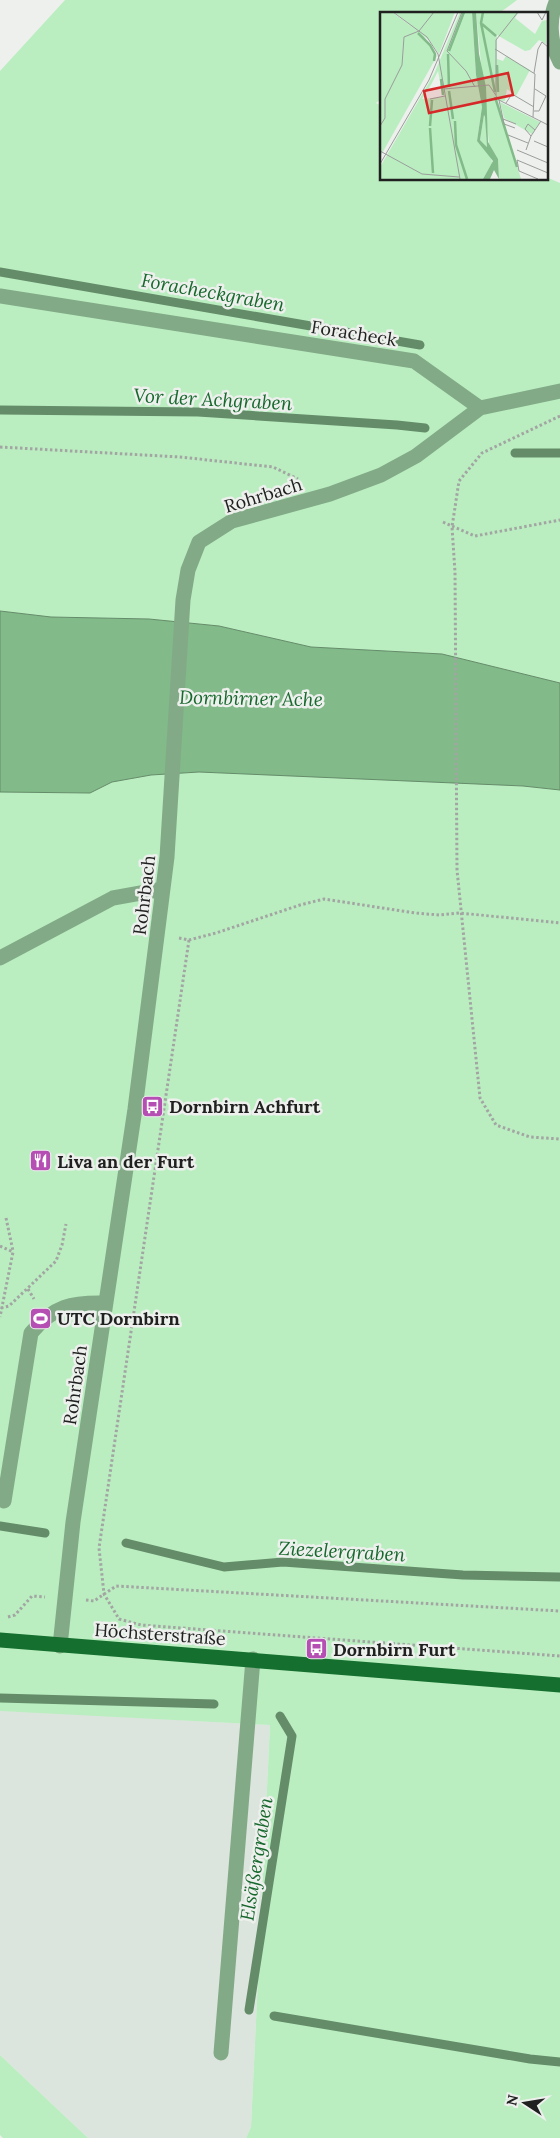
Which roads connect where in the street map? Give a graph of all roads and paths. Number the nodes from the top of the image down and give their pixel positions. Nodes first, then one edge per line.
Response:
1 (557, 0) edge
2 (560, 62) edge
3 (0, 296) edge
4 (560, 391) edge
5 (480, 408) junction
6 (560, 416) edge
7 (0, 447) edge
8 (330, 494) junction
9 (560, 520) edge
10 (443, 522) dead end
11 (452, 527) junction
12 (163, 889) junction
13 (460, 913) junction
14 (560, 923) edge
15 (158, 936) junction
16 (189, 940) junction
17 (0, 958) edge
18 (560, 1139) edge
19 (6, 1218) dead end
20 (66, 1224) dead end
21 (0, 1246) edge
22 (13, 1252) junction
23 (106, 1303) junction
24 (1, 1308) junction
25 (0, 1317) edge
26 (4, 1501) dead end
27 (104, 1594) junction
28 (64, 1599) junction
29 (560, 1611) edge
30 (1, 1620) edge
31 (0, 1640) edge
32 (60, 1646) junction
33 (560, 1656) edge
34 (253, 1659) junction
35 (560, 1686) edge
36 (222, 2053) dead end

1 - 2 street
3 - 5 street, Foracheck
4 - 5 street, Rohrbach
5 - 8 street, Rohrbach
6 - 11 path
7 - 8 path
8 - 12 street, Rohrbach
9 - 11 path
10 - 11 path
11 - 13 path
12 - 15 street, Rohrbach
12 - 17 street
13 - 14 path
13 - 16 path
13 - 18 path
15 - 16 path
15 - 23 street, Rohrbach
16 - 27 path
19 - 22 path
20 - 24 path
21 - 22 path
22 - 24 path
23 - 26 street
23 - 28 street, Rohrbach
24 - 25 path
27 - 28 path
27 - 29 path
27 - 33 path
28 - 30 path
28 - 32 street, Rohrbach
31 - 32 main road, Höchsterstraße
32 - 34 main road, Höchsterstraße
34 - 35 main road, Höchsterstraße
34 - 36 street

